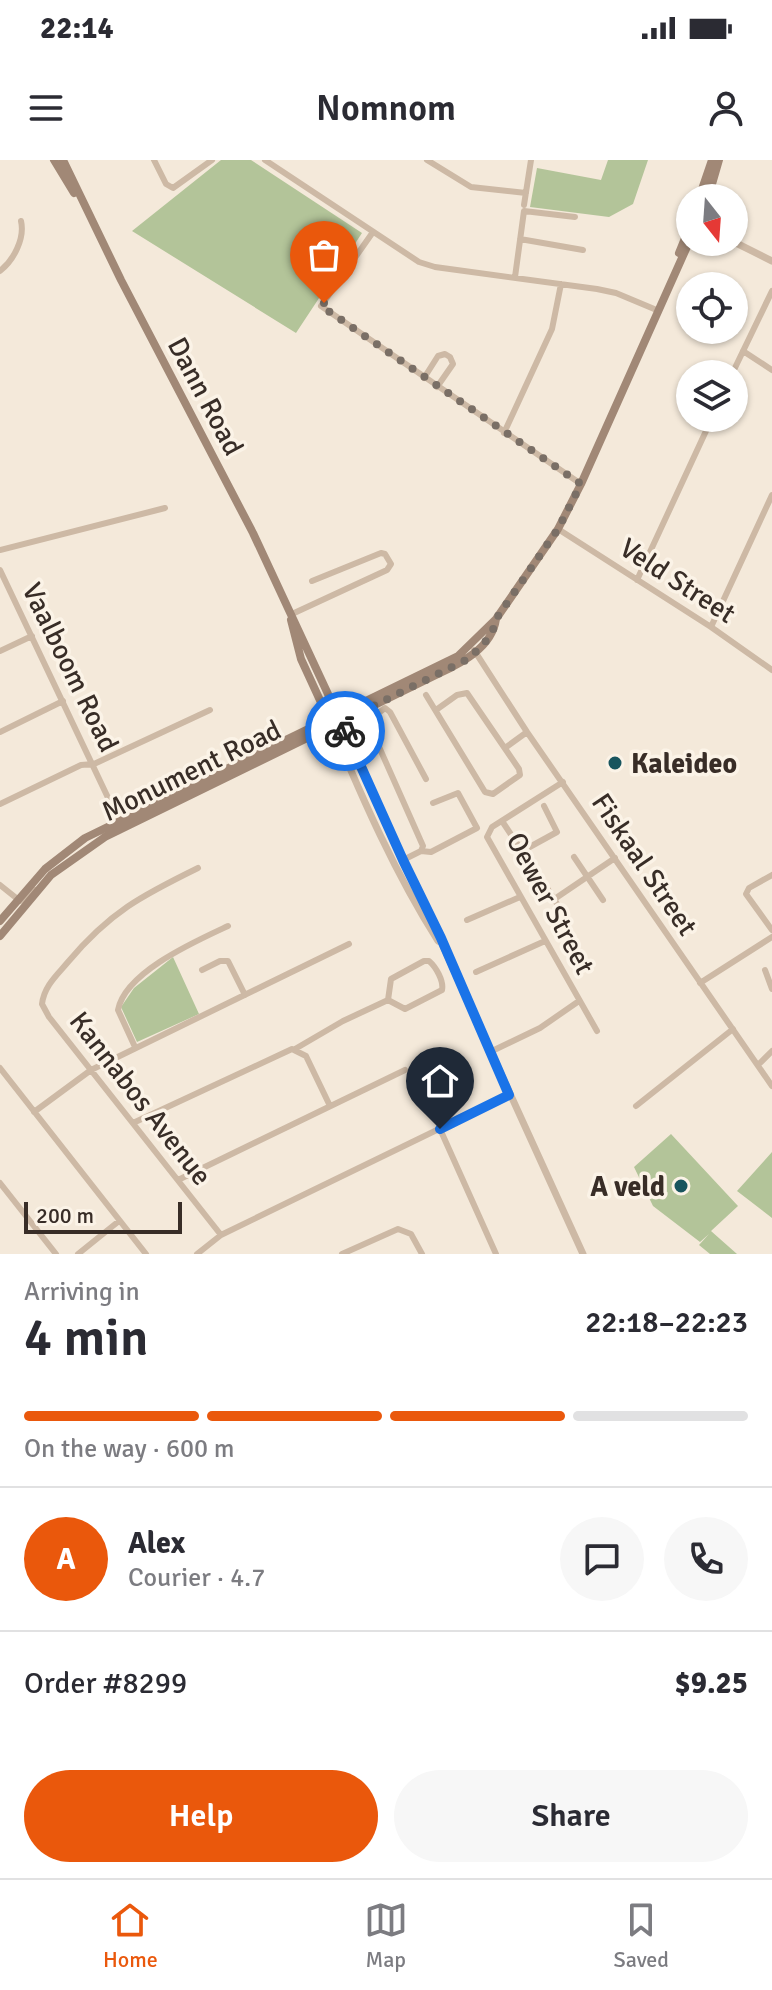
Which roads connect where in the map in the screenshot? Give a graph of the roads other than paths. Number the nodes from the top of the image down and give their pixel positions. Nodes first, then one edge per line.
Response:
1 (54, 160) edge
2 (63, 160) edge
3 (154, 160) edge
4 (212, 160) edge
5 (265, 160) edge
6 (427, 160) edge
7 (531, 160) edge
8 (712, 160) edge
9 (719, 160) edge
10 (704, 184) edge
11 (712, 184) edge
12 (526, 193) junction
13 (524, 205) dead end
14 (84, 207) junction
15 (575, 217) dead end
16 (21, 221) dead end
17 (373, 232) junction
18 (520, 239) junction
19 (748, 248) edge
20 (583, 250) dead end
21 (680, 256) edge
22 (682, 256) edge
23 (771, 259) edge
24 (677, 265) junction
25 (0, 271) edge
26 (515, 277) junction
27 (561, 284) junction
28 (772, 291) edge
29 (659, 311) junction
30 (743, 351) junction
31 (739, 360) edge
32 (772, 370) edge
33 (424, 378) junction
34 (437, 387) junction
35 (706, 432) edge
36 (504, 433) junction
37 (581, 484) junction
38 (772, 495) edge
39 (165, 508) dead end
40 (558, 529) junction
41 (0, 550) edge
42 (0, 570) edge
43 (637, 580) junction
44 (312, 581) dead end
45 (290, 611) junction
46 (711, 627) junction
47 (32, 636) junction
48 (0, 651) edge
49 (471, 651) junction
50 (772, 670) edge
51 (426, 695) dead end
52 (63, 701) junction
53 (210, 710) dead end
54 (436, 710) junction
55 (340, 719) junction
56 (330, 723) junction
57 (0, 732) edge
58 (527, 732) junction
59 (505, 748) junction
60 (94, 764) junction
61 (426, 779) dead end
62 (563, 782) junction
63 (433, 803) dead end
64 (0, 804) edge
65 (544, 806) dead end
66 (502, 821) junction
67 (120, 824) junction
68 (96, 842) junction
69 (73, 847) junction
70 (421, 851) junction
71 (574, 857) dead end
72 (615, 858) junction
73 (403, 860) junction
74 (198, 868) dead end
75 (539, 875) dead end
76 (772, 875) edge
77 (588, 877) junction
78 (0, 885) edge
79 (40, 888) junction
80 (520, 897) junction
81 (17, 900) junction
82 (553, 900) junction
83 (603, 900) dead end
84 (467, 920) dead end
85 (0, 921) edge
86 (569, 923) dead end
87 (228, 926) dead end
88 (772, 930) edge
89 (0, 936) edge
90 (772, 937) edge
91 (545, 941) junction
92 (349, 944) dead end
93 (444, 948) junction
94 (202, 970) dead end
95 (765, 970) dead end
96 (476, 972) dead end
97 (700, 983) junction
98 (772, 989) edge
99 (245, 995) junction
100 (388, 1000) junction
101 (579, 1001) junction
102 (733, 1029) junction
103 (597, 1031) dead end
104 (135, 1047) junction
105 (295, 1049) junction
106 (772, 1051) edge
107 (490, 1052) junction
108 (758, 1065) junction
109 (0, 1068) edge
110 (91, 1070) junction
111 (405, 1070) dead end
112 (772, 1086) edge
113 (509, 1095) junction
114 (330, 1106) junction
115 (636, 1106) dead end
116 (34, 1112) junction
117 (133, 1123) junction
118 (440, 1129) junction
119 (178, 1180) junction
120 (0, 1183) edge
121 (119, 1221) junction
122 (221, 1235) junction
123 (56, 1254) edge
124 (78, 1254) edge
125 (146, 1254) edge
126 (197, 1254) edge
127 (342, 1254) edge
128 (422, 1254) edge
129 (496, 1254) edge
130 (583, 1254) edge

1 - 14 main road, Dann Road
2 - 14 main road, Dann Road
3 - 4 street
5 - 17 street
6 - 12 street
7 - 12 street
8 - 10 main road
9 - 11 main road
12 - 13 street
14 - 45 main road, Dann Road
15 - 18 street
16 - 25 street
17 - 26 street
17 - 33 street
18 - 20 street
18 - 26 street
19 - 23 street
21 - 24 main road
22 - 24 main road
24 - 29 main road
26 - 27 street
27 - 29 street
27 - 36 street
28 - 30 street
29 - 37 main road
30 - 31 street
30 - 32 street
33 - 34 street
33 - 34 street
34 - 36 street
35 - 43 street
36 - 37 street
37 - 40 main road
38 - 46 street
39 - 41 street
40 - 43 street, Veld Street
40 - 49 main road
42 - 47 street, Vaalboom Road
43 - 46 street, Veld Street
44 - 45 street
45 - 55 main road, Dann Road
45 - 56 main road, Dann Road
46 - 50 street, Veld Street
47 - 48 street
47 - 52 street, Vaalboom Road
49 - 55 main road, Monument Road
49 - 58 street, Fiskaal Street
51 - 54 street
52 - 57 street
52 - 60 street, Vaalboom Road
53 - 60 street
54 - 59 street
54 - 59 street
55 - 56 main road, Monument Road
55 - 73 street, Dann Road
56 - 67 main road, Monument Road
56 - 93 street, Dann Road
58 - 59 street
58 - 62 street, Fiskaal Street
60 - 64 street
60 - 67 street, Vaalboom Road
61 - 70 street
62 - 66 street, Oewer Street
62 - 72 street, Fiskaal Street
63 - 70 street
65 - 66 street
66 - 80 street, Oewer Street
67 - 68 main road, Monument Road
67 - 69 main road, Monument Road
68 - 69 main road
68 - 79 main road, Monument Road
69 - 81 main road, Monument Road
70 - 73 street
71 - 77 street
72 - 77 street
72 - 97 street, Fiskaal Street
73 - 93 street, Dann Road
74 - 110 street, Kannabos Avenue
75 - 82 street
76 - 88 street
77 - 82 street
77 - 83 street
78 - 81 street
79 - 81 street
79 - 89 main road, Monument Road
80 - 84 street
80 - 91 street, Oewer Street
81 - 85 main road, Monument Road
82 - 86 street
87 - 104 street
90 - 97 street
91 - 96 street
91 - 101 street, Oewer Street
92 - 99 street
93 - 107 street, Dann Road
94 - 99 street
95 - 98 street
97 - 102 street, Fiskaal Street
99 - 104 street
100 - 100 street
100 - 105 street
101 - 103 street, Oewer Street
101 - 107 street
102 - 108 street, Fiskaal Street
102 - 115 street
104 - 110 street
105 - 114 street
105 - 117 street
106 - 108 street
107 - 113 street, Dann Road
108 - 112 street, Fiskaal Street
109 - 116 street
110 - 116 street
110 - 117 street, Kannabos Avenue
111 - 114 street
113 - 118 street
113 - 130 street, Dann Road
114 - 119 street
116 - 121 street
117 - 119 street, Kannabos Avenue
118 - 122 street
118 - 129 street
119 - 122 street, Kannabos Avenue
120 - 123 street
121 - 124 street
121 - 125 street
122 - 126 street
127 - 128 street

